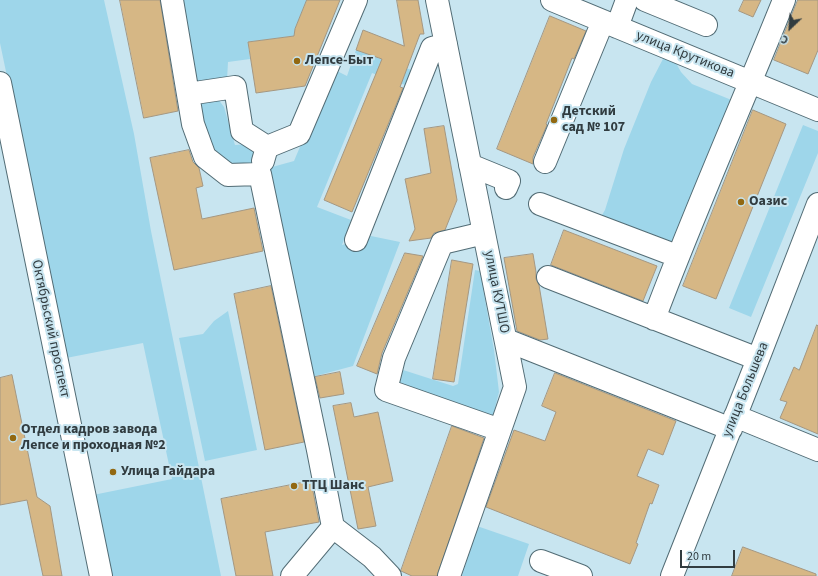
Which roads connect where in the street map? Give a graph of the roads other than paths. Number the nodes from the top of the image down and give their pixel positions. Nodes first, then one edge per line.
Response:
1 (172, 0) edge
2 (356, 0) edge
3 (437, 0) edge
4 (552, 0) edge
5 (627, 0) edge
6 (645, 0) edge
7 (784, 0) edge
8 (602, 16) edge
9 (706, 25) dead end
10 (446, 44) junction
11 (751, 82) junction
12 (0, 83) edge
13 (188, 94) junction
14 (818, 110) edge
15 (267, 147) junction
16 (545, 162) dead end
17 (470, 165) junction
18 (260, 174) junction
19 (506, 188) dead end
20 (540, 204) dead end
21 (818, 204) edge
22 (484, 233) junction
23 (356, 240) dead end
24 (678, 256) junction
25 (548, 277) dead end
26 (654, 320) junction
27 (506, 340) junction
28 (758, 359) junction
29 (733, 423) junction
30 (500, 430) junction
31 (818, 450) edge
32 (333, 527) junction
33 (541, 561) dead end
34 (101, 576) edge
35 (292, 576) edge
36 (390, 576) edge
37 (449, 576) edge
38 (581, 576) edge
39 (672, 576) edge

1 - 13 street
2 - 15 street
3 - 10 street, улица КУТШО
4 - 8 street, улица Крутикова
5 - 8 street
6 - 9 street
7 - 11 street
8 - 11 street, улица Крутикова
8 - 16 street
10 - 17 street, улица КУТШО
10 - 23 street
11 - 14 street, улица Крутикова
11 - 24 street
12 - 34 street, Октябрьский проспект
13 - 15 street
13 - 18 street
15 - 18 street
17 - 19 street
17 - 22 street, улица КУТШО
18 - 32 street
20 - 24 street
21 - 28 street, улица Большева
22 - 27 street, улица КУТШО
22 - 30 street
24 - 26 street
25 - 26 street
26 - 28 street
27 - 29 street
27 - 30 street, улица КУТШО
28 - 29 street, улица Большева
29 - 31 street
29 - 39 street, улица Большева
30 - 37 street, улица КУТШО
32 - 35 street
32 - 36 street
33 - 38 street

